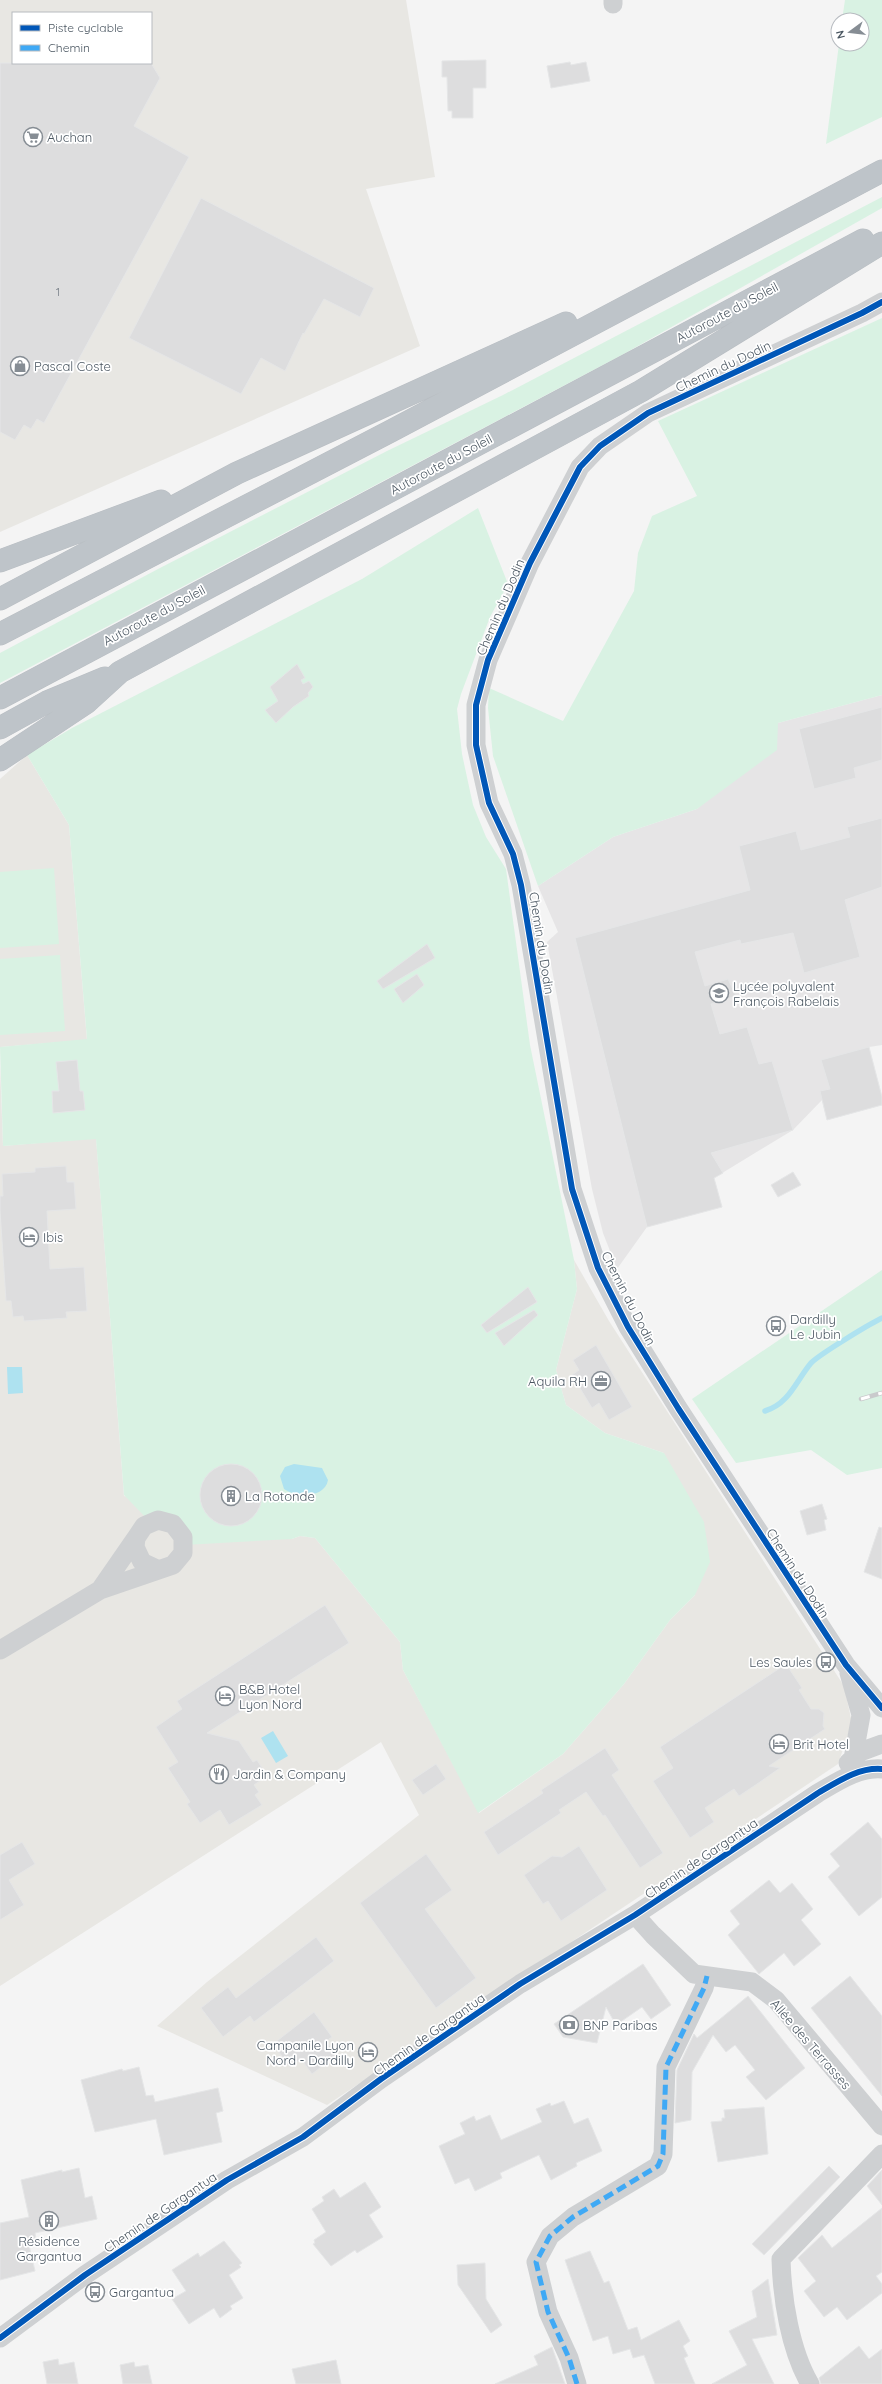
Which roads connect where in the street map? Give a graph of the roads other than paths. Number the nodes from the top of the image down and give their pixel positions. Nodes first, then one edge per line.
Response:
1 (882, 171) edge
2 (780, 224) junction
3 (882, 230) edge
4 (882, 243) edge
5 (882, 302) edge
6 (237, 473) junction
7 (0, 561) edge
8 (0, 599) edge
9 (0, 634) edge
10 (120, 672) junction
11 (0, 698) edge
12 (0, 728) edge
13 (0, 760) edge
14 (136, 1538) junction
15 (157, 1569) junction
16 (100, 1590) junction
17 (0, 1650) edge
18 (846, 1665) junction
19 (882, 1708) edge
20 (882, 1744) edge
21 (853, 1759) junction
22 (881, 1769) edge
23 (818, 1793) junction
24 (635, 1915) junction
25 (707, 1976) junction
26 (882, 2126) edge
27 (882, 2154) edge
28 (0, 2338) edge
29 (577, 2384) edge
30 (810, 2384) edge

1 - 2 highway
2 - 6 highway
2 - 9 highway
3 - 11 highway, Autoroute du Soleil
4 - 10 highway
5 - 18 street, Chemin du Dodin
6 - 7 highway
6 - 8 highway
10 - 12 highway
10 - 13 highway
14 - 15 street
14 - 15 street
14 - 16 street
15 - 16 street
16 - 17 street
18 - 19 street, Chemin du Dodin
18 - 21 street, Chemin du Dodin
20 - 21 street
21 - 23 street
22 - 23 street, Chemin de Gargantua
23 - 24 street, Chemin de Gargantua
24 - 25 street, Allée des Terrasses
24 - 28 street, Chemin de Gargantua
25 - 26 street, Allée des Terrasses
25 - 29 street
27 - 30 street

